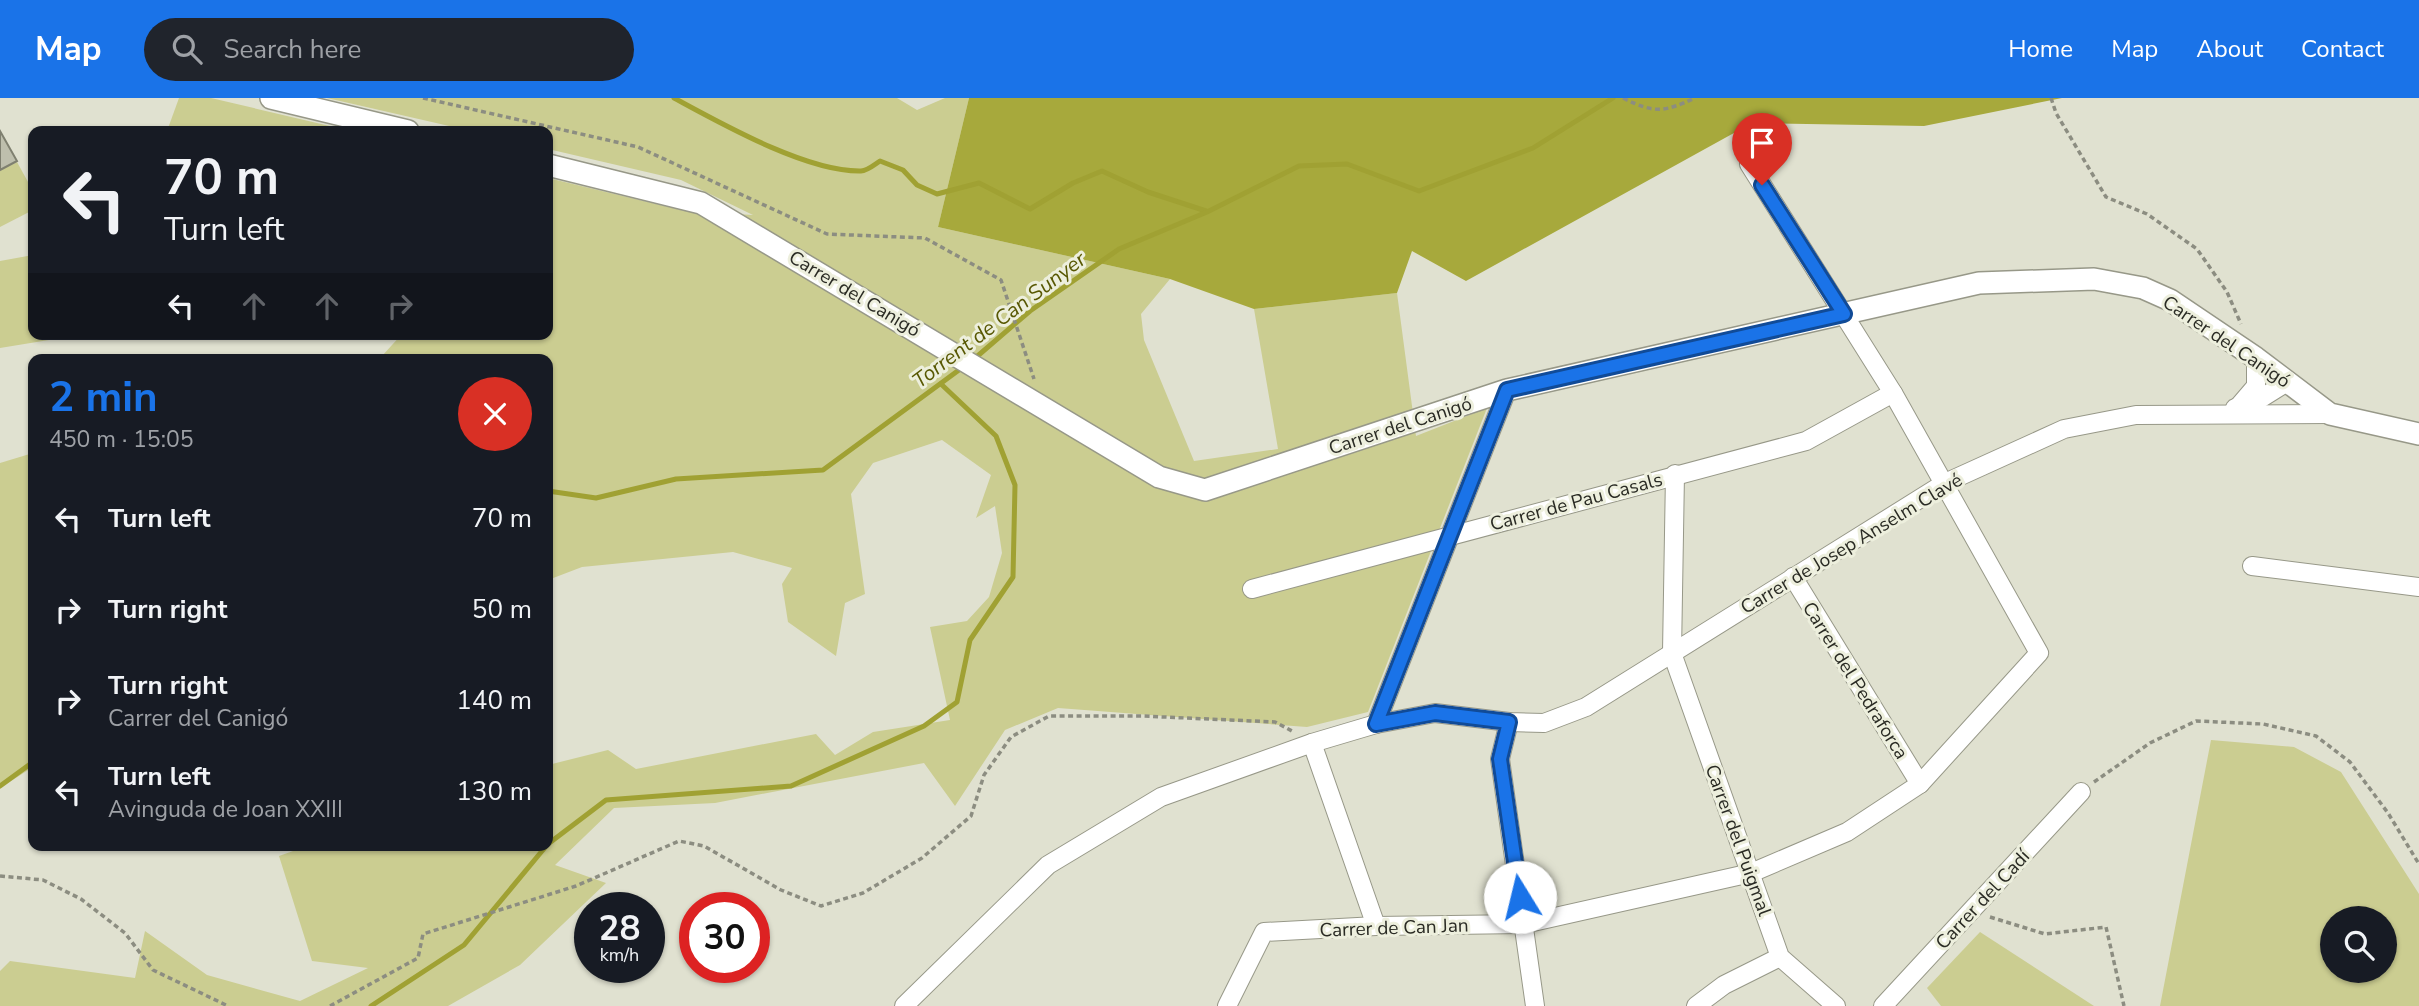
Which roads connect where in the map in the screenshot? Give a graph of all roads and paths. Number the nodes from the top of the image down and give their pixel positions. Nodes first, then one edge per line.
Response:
1 (271, 98) edge
2 (423, 98) edge
3 (1623, 98) edge
4 (1695, 98) edge
5 (2051, 98) edge
6 (387, 126) edge
7 (546, 126) edge
8 (553, 128) edge
9 (1749, 164) dead end
10 (553, 166) edge
11 (1844, 314) junction
12 (2241, 325) dead end
13 (2256, 358) junction
14 (2292, 385) junction
15 (1507, 390) junction
16 (1893, 393) junction
17 (1043, 407) junction
18 (2238, 407) junction
19 (2211, 413) junction
20 (2268, 414) junction
21 (2330, 414) junction
22 (2419, 434) edge
23 (1675, 474) junction
24 (1945, 483) junction
25 (1449, 535) junction
26 (2252, 566) dead end
27 (1793, 577) junction
28 (2419, 587) edge
29 (1252, 589) dead end
30 (1672, 653) junction
31 (1509, 722) junction
32 (1376, 724) junction
33 (1312, 743) junction
34 (1920, 784) junction
35 (2081, 792) joint
36 (2419, 864) edge
37 (1751, 873) junction
38 (0, 876) edge
39 (1971, 911) junction
40 (1524, 924) junction
41 (1376, 926) junction
42 (1780, 957) junction
43 (228, 1006) edge
44 (330, 1006) edge
45 (904, 1006) edge
46 (1227, 1006) edge
47 (1535, 1006) edge
48 (1696, 1006) edge
49 (1836, 1006) edge
50 (1883, 1006) edge
51 (2124, 1006) edge

1 - 6 street
2 - 7 path
3 - 4 path
5 - 12 path
8 - 17 path
9 - 11 street
10 - 17 street, Carrer del Canigó
11 - 13 street, Carrer del Canigó
11 - 15 street, Carrer del Canigó
11 - 16 street
13 - 14 street, Carrer del Canigó
13 - 18 street
14 - 18 street, Carrer de Josep Anselm Clavé
14 - 20 street
14 - 21 street, Carrer del Canigó
15 - 17 street, Carrer del Canigó
15 - 25 street
16 - 23 street, Carrer de Pau Casals
16 - 24 street
18 - 19 street, Carrer de Josep Anselm Clavé
19 - 20 street, Carrer de Josep Anselm Clavé
19 - 24 street, Carrer de Josep Anselm Clavé
20 - 21 street, Carrer de Josep Anselm Clavé
21 - 22 street, Carrer de Josep Anselm Clavé
23 - 25 street, Carrer de Pau Casals
23 - 30 street
24 - 27 street, Carrer de Josep Anselm Clavé
24 - 34 street, Carrer de Can Jan
25 - 29 street, Carrer de Pau Casals
25 - 32 street
26 - 28 street
27 - 30 street, Carrer de Josep Anselm Clavé
27 - 34 street, Carrer del Pedraforca
30 - 31 street, Carrer de Josep Anselm Clavé
30 - 37 street, Carrer del Puigmal
31 - 32 street, Carrer de Josep Anselm Clavé
31 - 40 street
32 - 33 street, Carrer de Josep Anselm Clavé
33 - 41 street
33 - 44 path
33 - 45 street, Carrer de Josep Anselm Clavé
34 - 37 street, Carrer de Can Jan
35 - 36 path
35 - 39 street, Carrer del Cadí
37 - 40 street, Carrer de Can Jan
37 - 42 street, Carrer del Puigmal
38 - 43 path
39 - 50 street, Carrer del Cadí
39 - 51 path
40 - 41 street, Carrer de Can Jan
40 - 47 street
41 - 46 street, Carrer de Can Jan
42 - 48 street
42 - 49 street, Carrer del Puigmal

